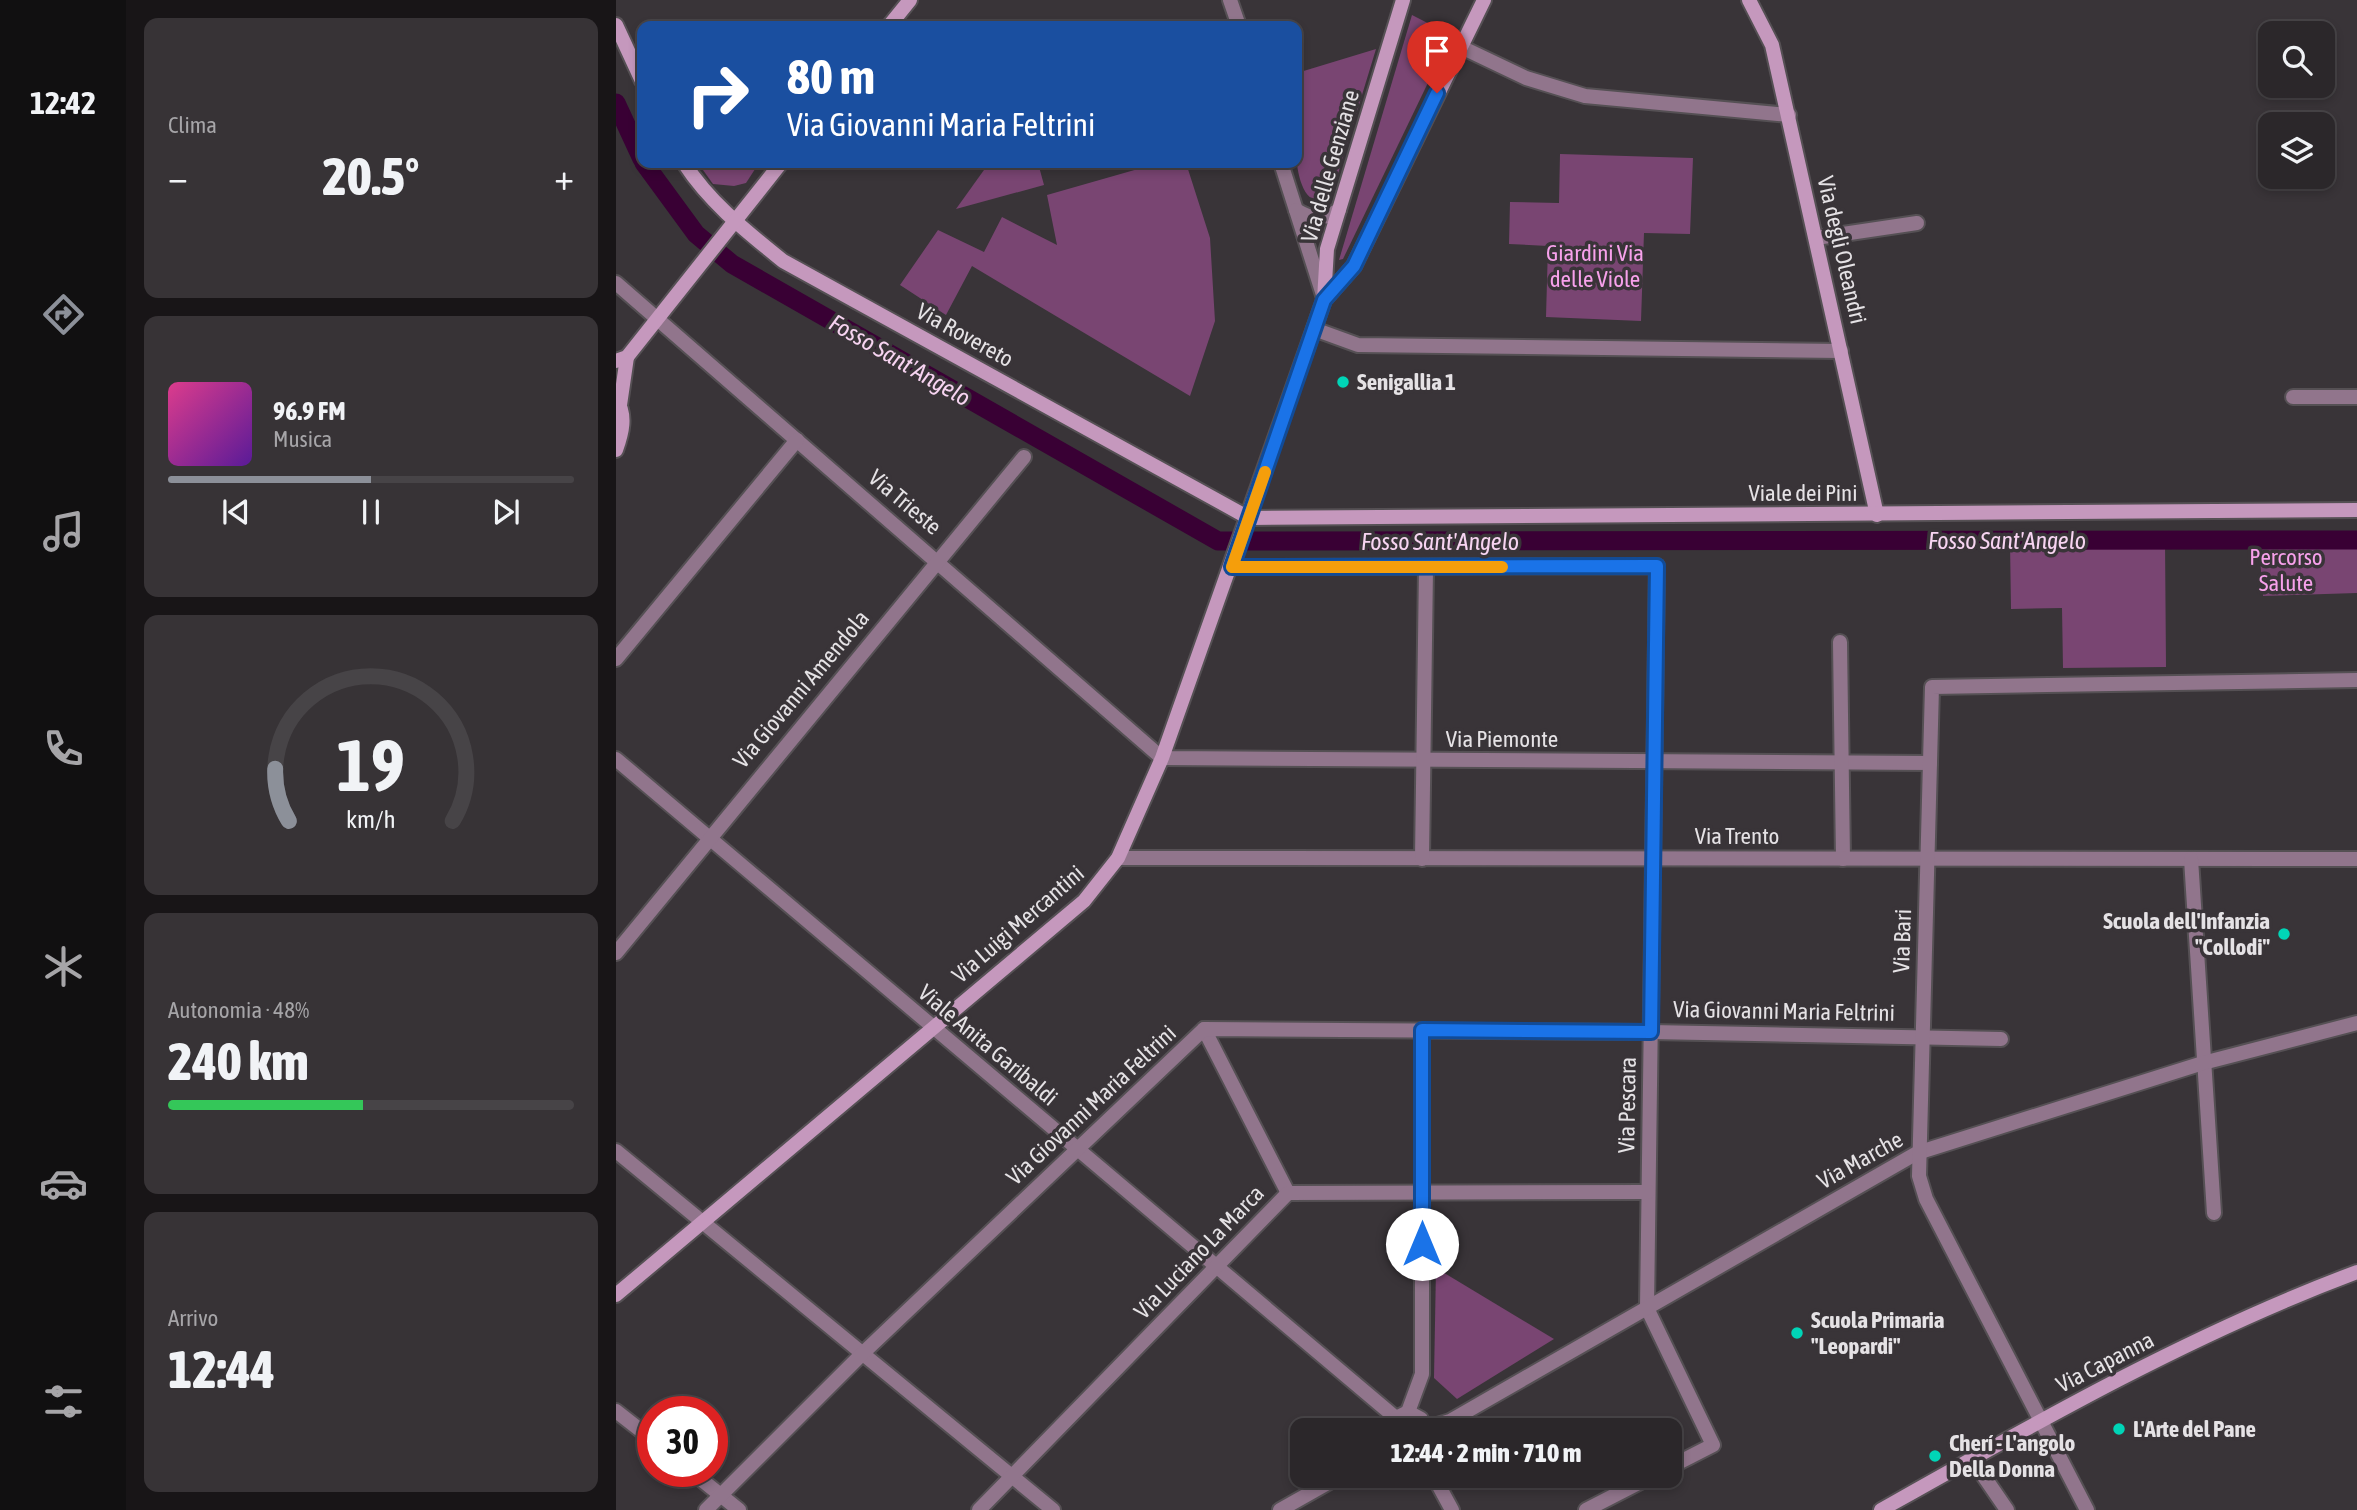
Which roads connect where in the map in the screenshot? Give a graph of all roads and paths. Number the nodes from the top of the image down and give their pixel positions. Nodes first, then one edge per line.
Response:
1 (910, 0) edge
2 (1230, 0) edge
3 (1403, 0) edge
4 (1484, 0) edge
5 (1749, 0) edge
6 (894, 21) edge
7 (1237, 21) edge
8 (616, 24) edge
9 (1461, 47) junction
10 (637, 70) edge
11 (1788, 115) junction
12 (687, 168) edge
13 (777, 168) edge
14 (1283, 168) edge
15 (1296, 210) junction
16 (1339, 211) junction
17 (734, 222) junction
18 (1917, 223) dead end
19 (1816, 238) junction
20 (616, 283) edge
21 (1324, 300) junction
22 (656, 319) junction
23 (1314, 329) junction
24 (1841, 351) junction
25 (621, 359) edge
26 (2293, 397) dead end
27 (2357, 397) edge
28 (618, 402) edge
29 (797, 440) junction
30 (616, 450) edge
31 (1024, 457) dead end
32 (2357, 510) edge
33 (1877, 515) junction
34 (1249, 518) junction
35 (938, 560) junction
36 (1232, 567) junction
37 (1426, 568) junction
38 (1840, 642) dead end
39 (616, 659) edge
40 (2357, 680) edge
41 (1162, 758) junction
42 (616, 759) edge
43 (1423, 761) junction
44 (1655, 762) junction
45 (1842, 763) junction
46 (1930, 763) junction
47 (708, 838) junction
48 (1118, 858) junction
49 (1422, 859) junction
50 (1654, 859) junction
51 (1843, 859) junction
52 (2191, 859) junction
53 (2357, 859) edge
54 (1928, 861) junction
55 (616, 953) edge
56 (2357, 1023) edge
57 (933, 1028) junction
58 (1204, 1029) junction
59 (1422, 1030) junction
60 (1651, 1032) junction
61 (1922, 1037) junction
62 (2001, 1039) dead end
63 (2203, 1063) junction
64 (1076, 1149) junction
65 (616, 1151) edge
66 (1917, 1153) junction
67 (1648, 1192) junction
68 (1288, 1193) junction
69 (1422, 1193) junction
70 (2214, 1213) dead end
71 (703, 1222) junction
72 (1217, 1267) junction
73 (2357, 1272) edge
74 (616, 1295) edge
75 (1647, 1308) junction
76 (862, 1354) junction
77 (616, 1411) edge
78 (1397, 1418) edge
79 (1400, 1418) edge
80 (1455, 1418) edge
81 (2040, 1420) junction
82 (637, 1427) edge
83 (1972, 1459) junction
84 (1682, 1461) edge
85 (1013, 1477) junction
86 (711, 1487) edge
87 (1319, 1488) edge
88 (1440, 1488) edge
89 (1629, 1488) edge
90 (721, 1495) junction
91 (706, 1510) edge
92 (739, 1510) edge
93 (979, 1510) edge
94 (1053, 1510) edge
95 (1280, 1510) edge
96 (1452, 1510) edge
97 (1586, 1510) edge
98 (1881, 1510) edge
99 (2007, 1510) edge
100 (2087, 1510) edge

1 - 6 street
2 - 7 street
3 - 16 street, Via delle Genziane
4 - 9 street
5 - 11 street, Via degli Oleandri
8 - 10 street
9 - 11 street
9 - 21 street
11 - 19 street, Via degli Oleandri
12 - 17 street, Via Rovereto
13 - 17 street
14 - 15 street
15 - 16 street
15 - 21 street
16 - 21 street, Via delle Genziane
17 - 22 street
17 - 34 street, Via Rovereto
18 - 19 street
19 - 24 street, Via degli Oleandri
20 - 22 street, Via Trieste
21 - 23 street, Via Luigi Mercantini
22 - 25 street
22 - 29 street, Via Trieste
23 - 24 street
23 - 34 street, Via Luigi Mercantini
24 - 33 street, Via degli Oleandri
25 - 28 street
26 - 27 street
28 - 30 street
29 - 35 street, Via Trieste
29 - 39 street
31 - 35 street, Via Giovanni Amendola
32 - 33 street, Viale dei Pini
33 - 34 street, Viale dei Pini
34 - 36 street, Via Luigi Mercantini
35 - 41 street, Via Trieste
35 - 47 street, Via Giovanni Amendola
36 - 37 street
36 - 41 street, Via Luigi Mercantini
37 - 43 street
37 - 44 street, Via Pescara
38 - 45 street
40 - 46 street, Via Bari
41 - 43 street, Via Piemonte
41 - 48 street, Via Luigi Mercantini
42 - 47 street, Viale Anita Garibaldi
43 - 44 street, Via Piemonte
43 - 49 street
44 - 45 street, Via Piemonte
44 - 50 street, Via Pescara
45 - 46 street, Via Piemonte
45 - 51 street
46 - 54 street, Via Bari
47 - 55 street, Via Giovanni Amendola
47 - 57 street, Viale Anita Garibaldi
48 - 49 street, Via Trento
48 - 57 street, Via Luigi Mercantini
49 - 50 street, Via Trento
50 - 51 street, Via Trento
50 - 60 street, Via Pescara
51 - 54 street, Via Trento
52 - 53 street, Via Trento
52 - 54 street, Via Trento
52 - 63 street
54 - 61 street, Via Bari
56 - 63 street, Via Marche
57 - 64 street, Viale Anita Garibaldi
57 - 71 street, Via Luigi Mercantini
58 - 59 street, Via Giovanni Maria Feltrini
58 - 64 street, Via Giovanni Maria Feltrini
58 - 68 street
59 - 60 street, Via Giovanni Maria Feltrini
59 - 69 street
60 - 61 street, Via Giovanni Maria Feltrini
60 - 67 street, Via Pescara
61 - 62 street, Via Giovanni Maria Feltrini
61 - 66 street, Via Bari
63 - 66 street, Via Marche
63 - 70 street
64 - 72 street, Viale Anita Garibaldi
64 - 76 street, Via Giovanni Maria Feltrini
65 - 71 street
66 - 75 street, Via Marche
66 - 81 street, Via Bari
67 - 69 street, Via Luciano La Marca
67 - 75 street, Via Pescara
68 - 69 street, Via Luciano La Marca
68 - 72 street, Via Luciano La Marca
69 - 79 street
71 - 74 street, Via Luigi Mercantini
71 - 76 street
72 - 78 street, Viale Anita Garibaldi
72 - 85 street, Via Luciano La Marca
73 - 81 street, Via Capanna
75 - 80 street, Via Marche
75 - 84 street
76 - 85 street
76 - 90 street, Via Giovanni Maria Feltrini
77 - 82 street
81 - 83 street, Via Capanna
81 - 100 street, Via Bari
83 - 98 street, Via Capanna
83 - 99 street
85 - 93 street, Via Luciano La Marca
85 - 94 street
86 - 90 street
87 - 95 street
88 - 96 street
89 - 97 street
90 - 91 street, Via Giovanni Maria Feltrini
90 - 92 street

